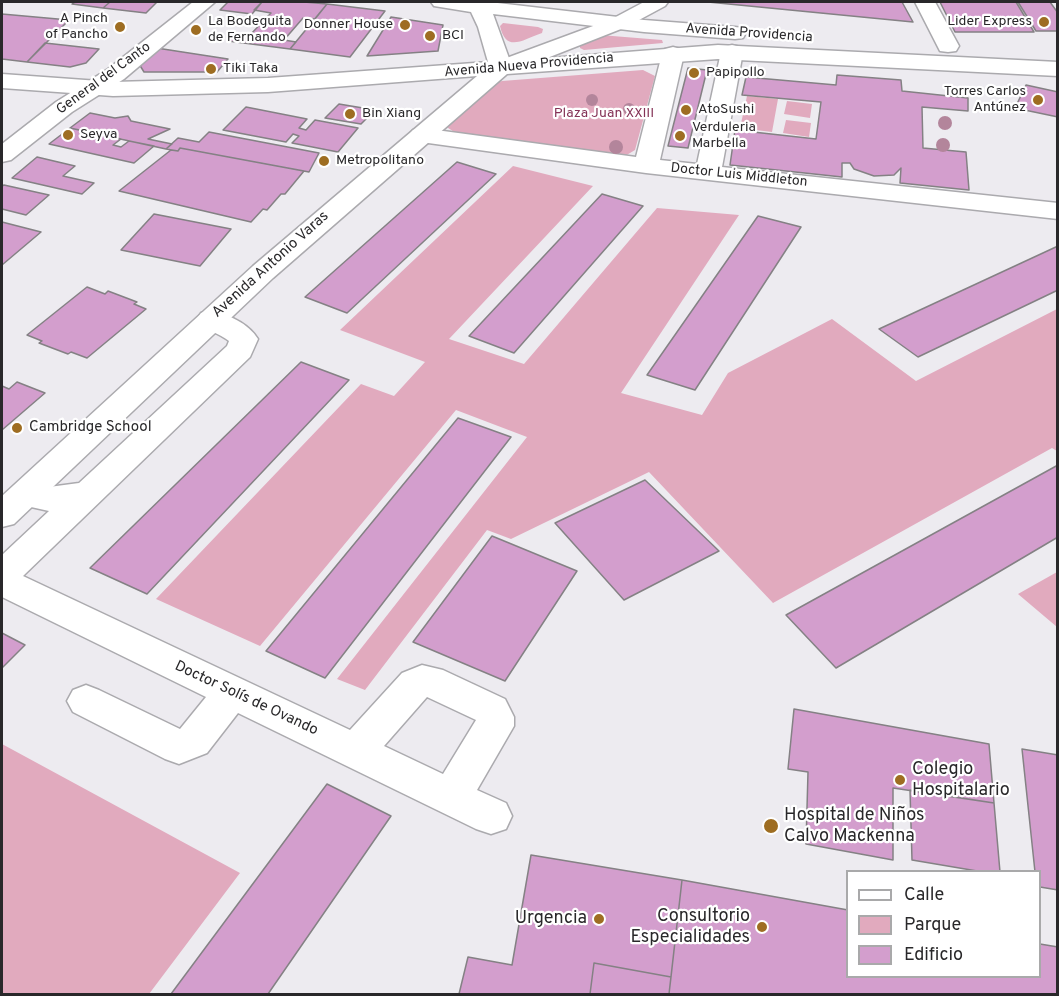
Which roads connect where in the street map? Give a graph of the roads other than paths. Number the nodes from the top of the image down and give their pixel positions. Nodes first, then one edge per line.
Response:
1 (204, 2) edge
2 (441, 2) edge
3 (658, 2) edge
4 (925, 2) edge
5 (479, 4) edge
6 (619, 23) junction
7 (948, 46) junction
8 (1058, 50) edge
9 (732, 52) junction
10 (673, 54) junction
11 (501, 68) junction
12 (1058, 69) edge
13 (2, 81) edge
14 (93, 88) junction
15 (421, 135) junction
16 (2, 155) edge
17 (646, 166) junction
18 (708, 173) junction
19 (1058, 211) edge
20 (211, 320) junction
21 (90, 493) junction
22 (13, 505) edge
23 (2, 575) edge
24 (2, 582) edge
25 (232, 692) junction
26 (86, 701) dead end
27 (356, 751) junction
28 (451, 797) junction
29 (491, 816) dead end

1 - 14 main road, General del Canto
2 - 5 main road, Avenida Providencia
3 - 6 main road
4 - 7 main road
5 - 6 main road, Avenida Providencia
5 - 11 main road
6 - 7 main road, Avenida Providencia
6 - 11 main road
7 - 8 main road, Avenida Providencia
9 - 10 main road, Avenida Nueva Providencia
9 - 12 main road, Avenida Nueva Providencia
9 - 18 main road
10 - 11 main road, Avenida Nueva Providencia
10 - 17 main road
11 - 14 main road, Avenida Nueva Providencia
11 - 15 main road, Avenida Antonio Varas
13 - 14 main road, Avenida Nueva Providencia
14 - 16 main road, General del Canto
15 - 17 main road, Doctor Luis Middleton
15 - 20 main road, Avenida Antonio Varas
17 - 18 main road, Doctor Luis Middleton
18 - 19 main road, Doctor Luis Middleton
20 - 21 main road
20 - 22 main road, Avenida Antonio Varas
21 - 22 main road
21 - 23 main road
24 - 25 main road, Doctor Solís de Ovando
25 - 26 main road
25 - 27 main road, Doctor Solís de Ovando
27 - 28 main road, Doctor Solís de Ovando
27 - 28 main road
28 - 29 main road, Doctor Solís de Ovando

